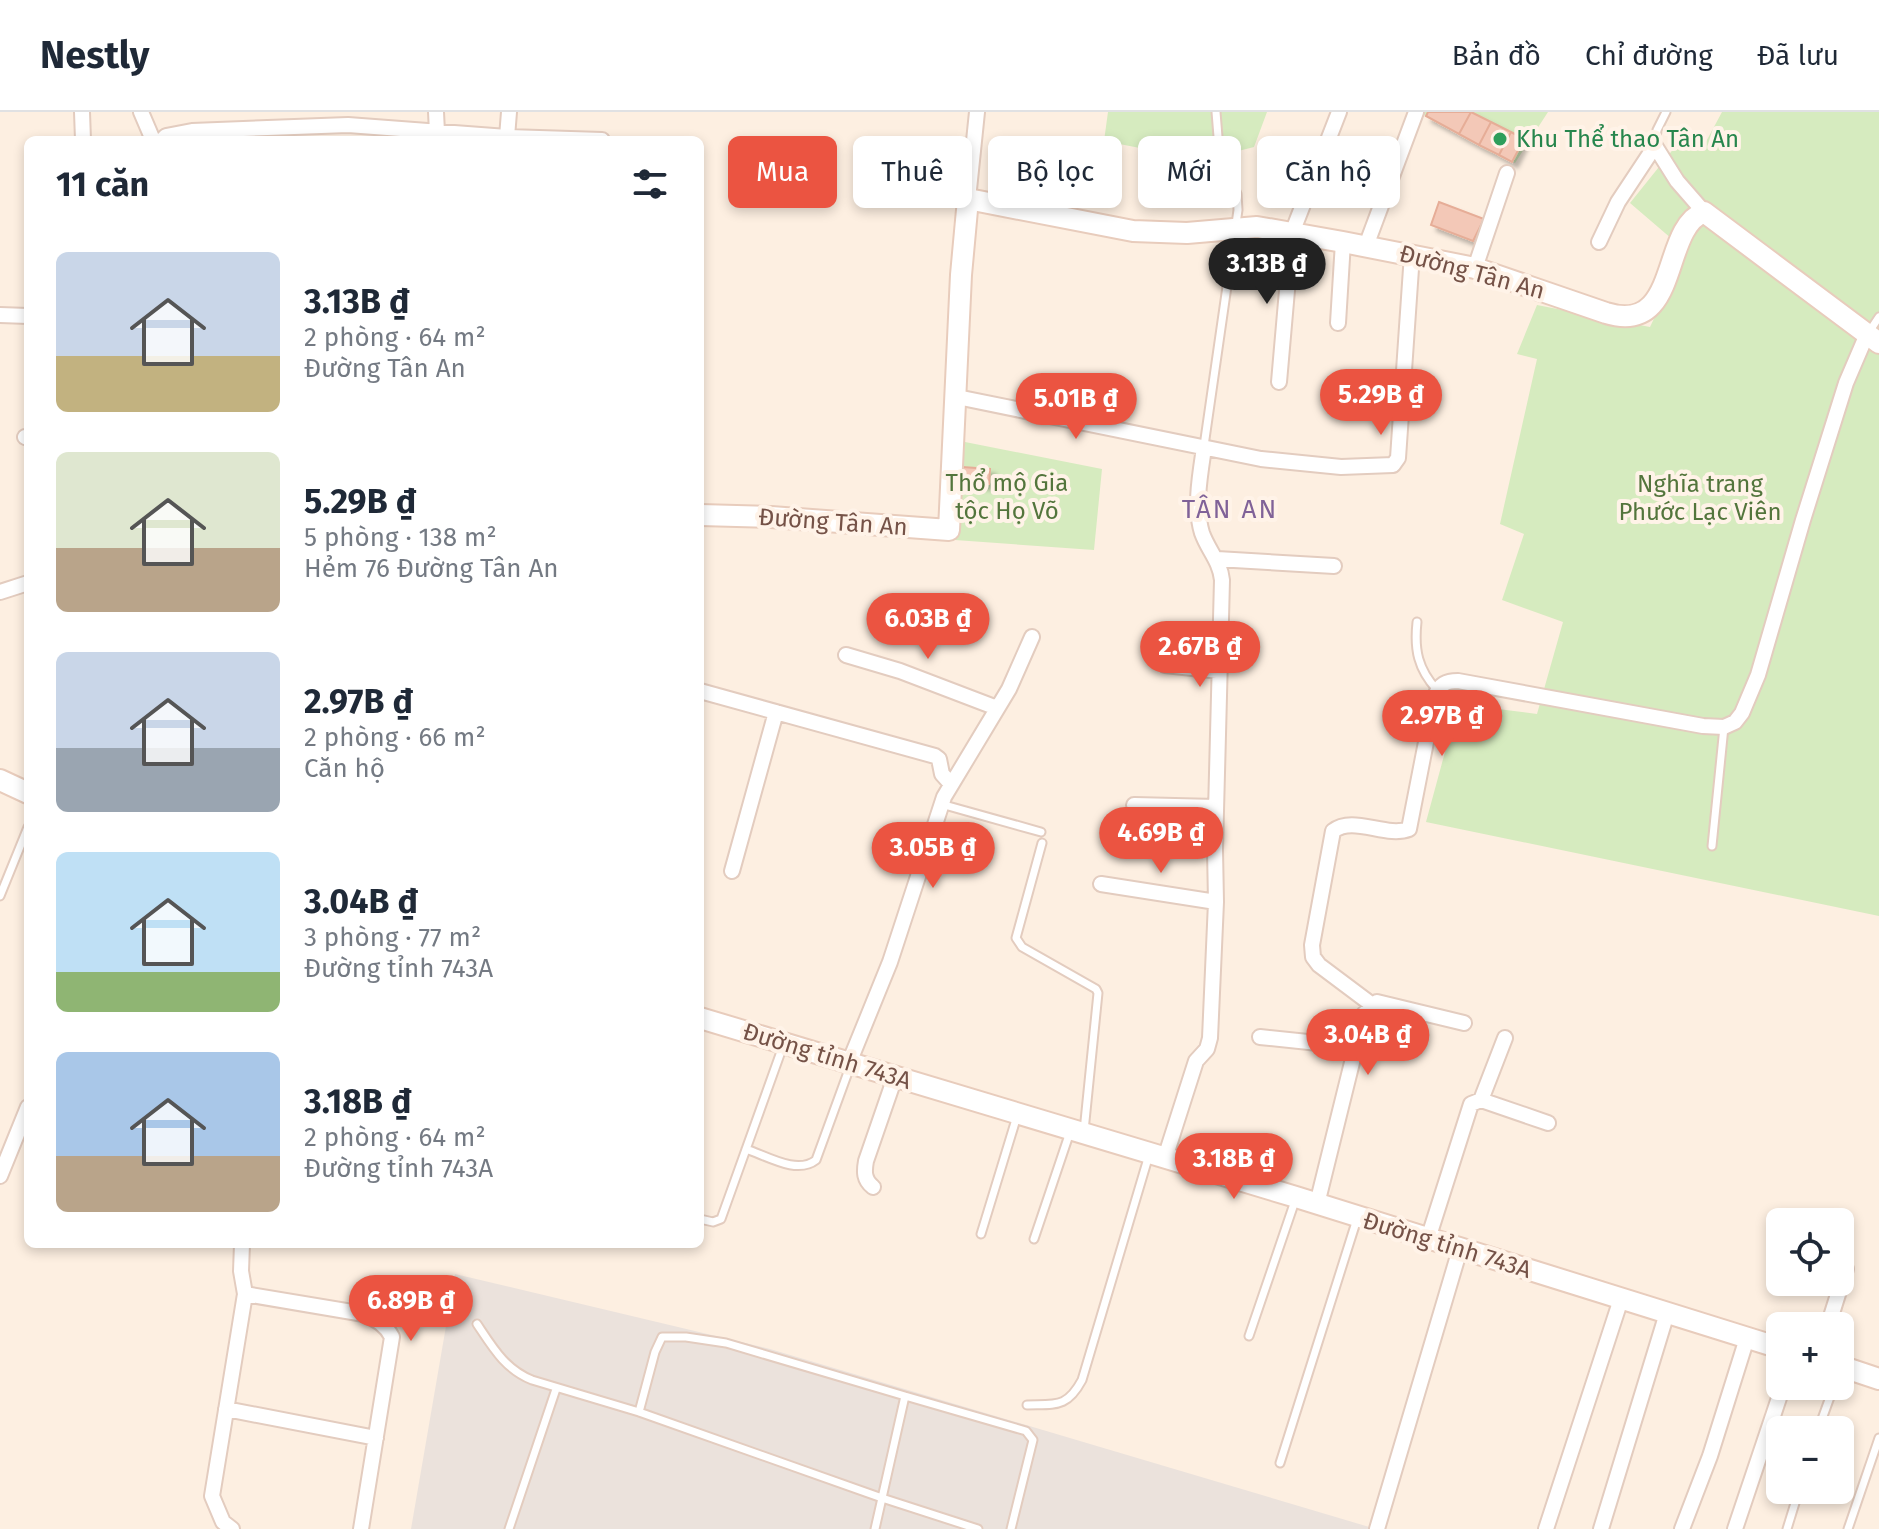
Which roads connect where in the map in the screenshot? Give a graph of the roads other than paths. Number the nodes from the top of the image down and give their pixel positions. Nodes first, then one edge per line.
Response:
1 (82, 112) edge
2 (141, 112) edge
3 (436, 112) edge
4 (509, 112) edge
5 (977, 112) edge
6 (1216, 112) edge
7 (1339, 112) edge
8 (1416, 112) edge
9 (1666, 112) edge
10 (349, 118) edge
11 (437, 132) junction
12 (83, 136) edge
13 (151, 136) edge
14 (166, 136) edge
15 (493, 136) edge
16 (507, 136) edge
17 (1655, 146) junction
18 (972, 160) edge
19 (1507, 173) dead end
20 (972, 200) edge
21 (967, 208) edge
22 (1704, 212) junction
23 (1235, 227) junction
24 (1292, 233) junction
25 (1343, 242) junction
26 (1599, 242) dead end
27 (1366, 246) junction
28 (1412, 254) junction
29 (1475, 268) junction
30 (0, 315) edge
31 (24, 316) edge
32 (1338, 323) dead end
33 (1875, 331) edge
34 (1279, 382) dead end
35 (957, 397) junction
36 (1204, 448) junction
37 (704, 515) edge
38 (1217, 559) junction
39 (1334, 566) dead end
40 (24, 584) edge
41 (0, 592) edge
42 (1417, 622) dead end
43 (1032, 637) dead end
44 (846, 655) dead end
45 (1165, 665) dead end
46 (1219, 671) junction
47 (1437, 690) junction
48 (704, 692) edge
49 (997, 708) junction
50 (776, 712) junction
51 (1724, 727) junction
52 (0, 780) edge
53 (951, 784) junction
54 (24, 791) edge
55 (941, 804) junction
56 (1134, 805) dead end
57 (1216, 807) junction
58 (1041, 832) dead end
59 (24, 837) edge
60 (1042, 843) dead end
61 (1712, 846) dead end
62 (732, 871) dead end
63 (1101, 884) dead end
64 (0, 896) edge
65 (1216, 902) junction
66 (1371, 1004) junction
67 (704, 1019) edge
68 (1464, 1023) dead end
69 (1260, 1037) dead end
70 (1505, 1038) dead end
71 (783, 1043) junction
72 (1356, 1047) junction
73 (850, 1063) junction
74 (895, 1077) junction
75 (1481, 1100) junction
76 (1018, 1114) junction
77 (24, 1117) edge
78 (1548, 1123) dead end
79 (1077, 1131) junction
80 (746, 1149) junction
81 (1158, 1156) junction
82 (0, 1176) edge
83 (873, 1187) dead end
84 (1296, 1197) junction
85 (1317, 1204) junction
86 (1358, 1217) junction
87 (704, 1220) edge
88 (981, 1234) dead end
89 (1034, 1239) dead end
90 (1428, 1239) junction
91 (242, 1248) edge
92 (1460, 1249) junction
93 (245, 1294) junction
94 (1621, 1299) junction
95 (1667, 1313) junction
96 (477, 1324) dead end
97 (1249, 1336) dead end
98 (1747, 1338) junction
99 (1766, 1344) edge
100 (1854, 1371) edge
101 (1879, 1379) edge
102 (556, 1389) junction
103 (905, 1396) junction
104 (1778, 1400) edge
105 (1027, 1405) dead end
106 (226, 1409) junction
107 (639, 1412) junction
108 (376, 1438) junction
109 (1879, 1438) edge
110 (1280, 1463) dead end
111 (882, 1498) junction
112 (1795, 1504) edge
113 (232, 1529) edge
114 (361, 1529) edge
115 (509, 1529) edge
116 (875, 1529) edge
117 (978, 1529) edge
118 (1011, 1529) edge
119 (1377, 1529) edge
120 (1546, 1529) edge
121 (1601, 1529) edge
122 (1682, 1529) edge
123 (1735, 1529) edge
124 (1787, 1529) edge
125 (1848, 1529) edge

1 - 12 street
2 - 13 street
3 - 11 street
4 - 16 street
5 - 18 street
6 - 23 lane
7 - 24 street
8 - 27 street
9 - 17 lane
10 - 11 street
10 - 14 street
11 - 15 street
17 - 22 street
17 - 26 street
19 - 29 street
20 - 23 street, Đường Tân An
21 - 35 street, Đường Tân An
22 - 29 street, Đường Tân An
22 - 33 street
23 - 24 street, Đường Tân An
23 - 36 lane
24 - 25 street, Đường Tân An
24 - 34 street
25 - 27 street, Đường Tân An
25 - 32 street
27 - 28 street, Đường Tân An
28 - 29 street, Đường Tân An
28 - 36 street
30 - 31 street
33 - 51 street
35 - 36 street
35 - 37 street, Đường Tân An
36 - 38 street
38 - 39 street
38 - 46 street
40 - 41 street
42 - 47 lane
43 - 49 street
44 - 49 street
45 - 46 street
46 - 57 street
47 - 51 street
47 - 66 street
48 - 50 street
49 - 53 street
50 - 53 street
50 - 62 street
51 - 61 lane
52 - 54 street
53 - 55 street
55 - 58 lane
55 - 73 street
56 - 57 street
57 - 65 street
59 - 64 lane
60 - 79 lane
63 - 65 street
65 - 81 street
66 - 68 street
66 - 72 street
67 - 71 street, Đường tỉnh 743A
69 - 72 street
70 - 75 street
71 - 73 street, Đường tỉnh 743A
71 - 80 lane
72 - 85 street
73 - 74 street, Đường tỉnh 743A
73 - 80 lane
74 - 76 street, Đường tỉnh 743A
74 - 83 street
75 - 78 street
75 - 90 street
76 - 79 street, Đường tỉnh 743A
76 - 88 lane
77 - 82 street
79 - 81 street, Đường tỉnh 743A
79 - 89 lane
80 - 87 lane
81 - 84 street, Đường tỉnh 743A
81 - 105 lane
84 - 85 street, Đường tỉnh 743A
84 - 97 lane
85 - 86 street, Đường tỉnh 743A
86 - 90 street, Đường tỉnh 743A
86 - 110 lane
90 - 92 street, Đường tỉnh 743A
91 - 93 street
92 - 94 street, Đường tỉnh 743A
92 - 119 street
93 - 106 street
93 - 108 street
94 - 95 street, Đường tỉnh 743A
94 - 120 street
95 - 98 street, Đường tỉnh 743A
95 - 121 street
96 - 102 lane
98 - 99 street, Đường tỉnh 743A
98 - 122 street
100 - 101 street
102 - 107 lane
102 - 115 lane
103 - 107 lane
103 - 111 lane
103 - 118 lane
104 - 123 street
106 - 108 street
106 - 113 street
107 - 111 lane
108 - 114 street
109 - 125 lane
111 - 116 lane
111 - 117 lane
112 - 124 lane

